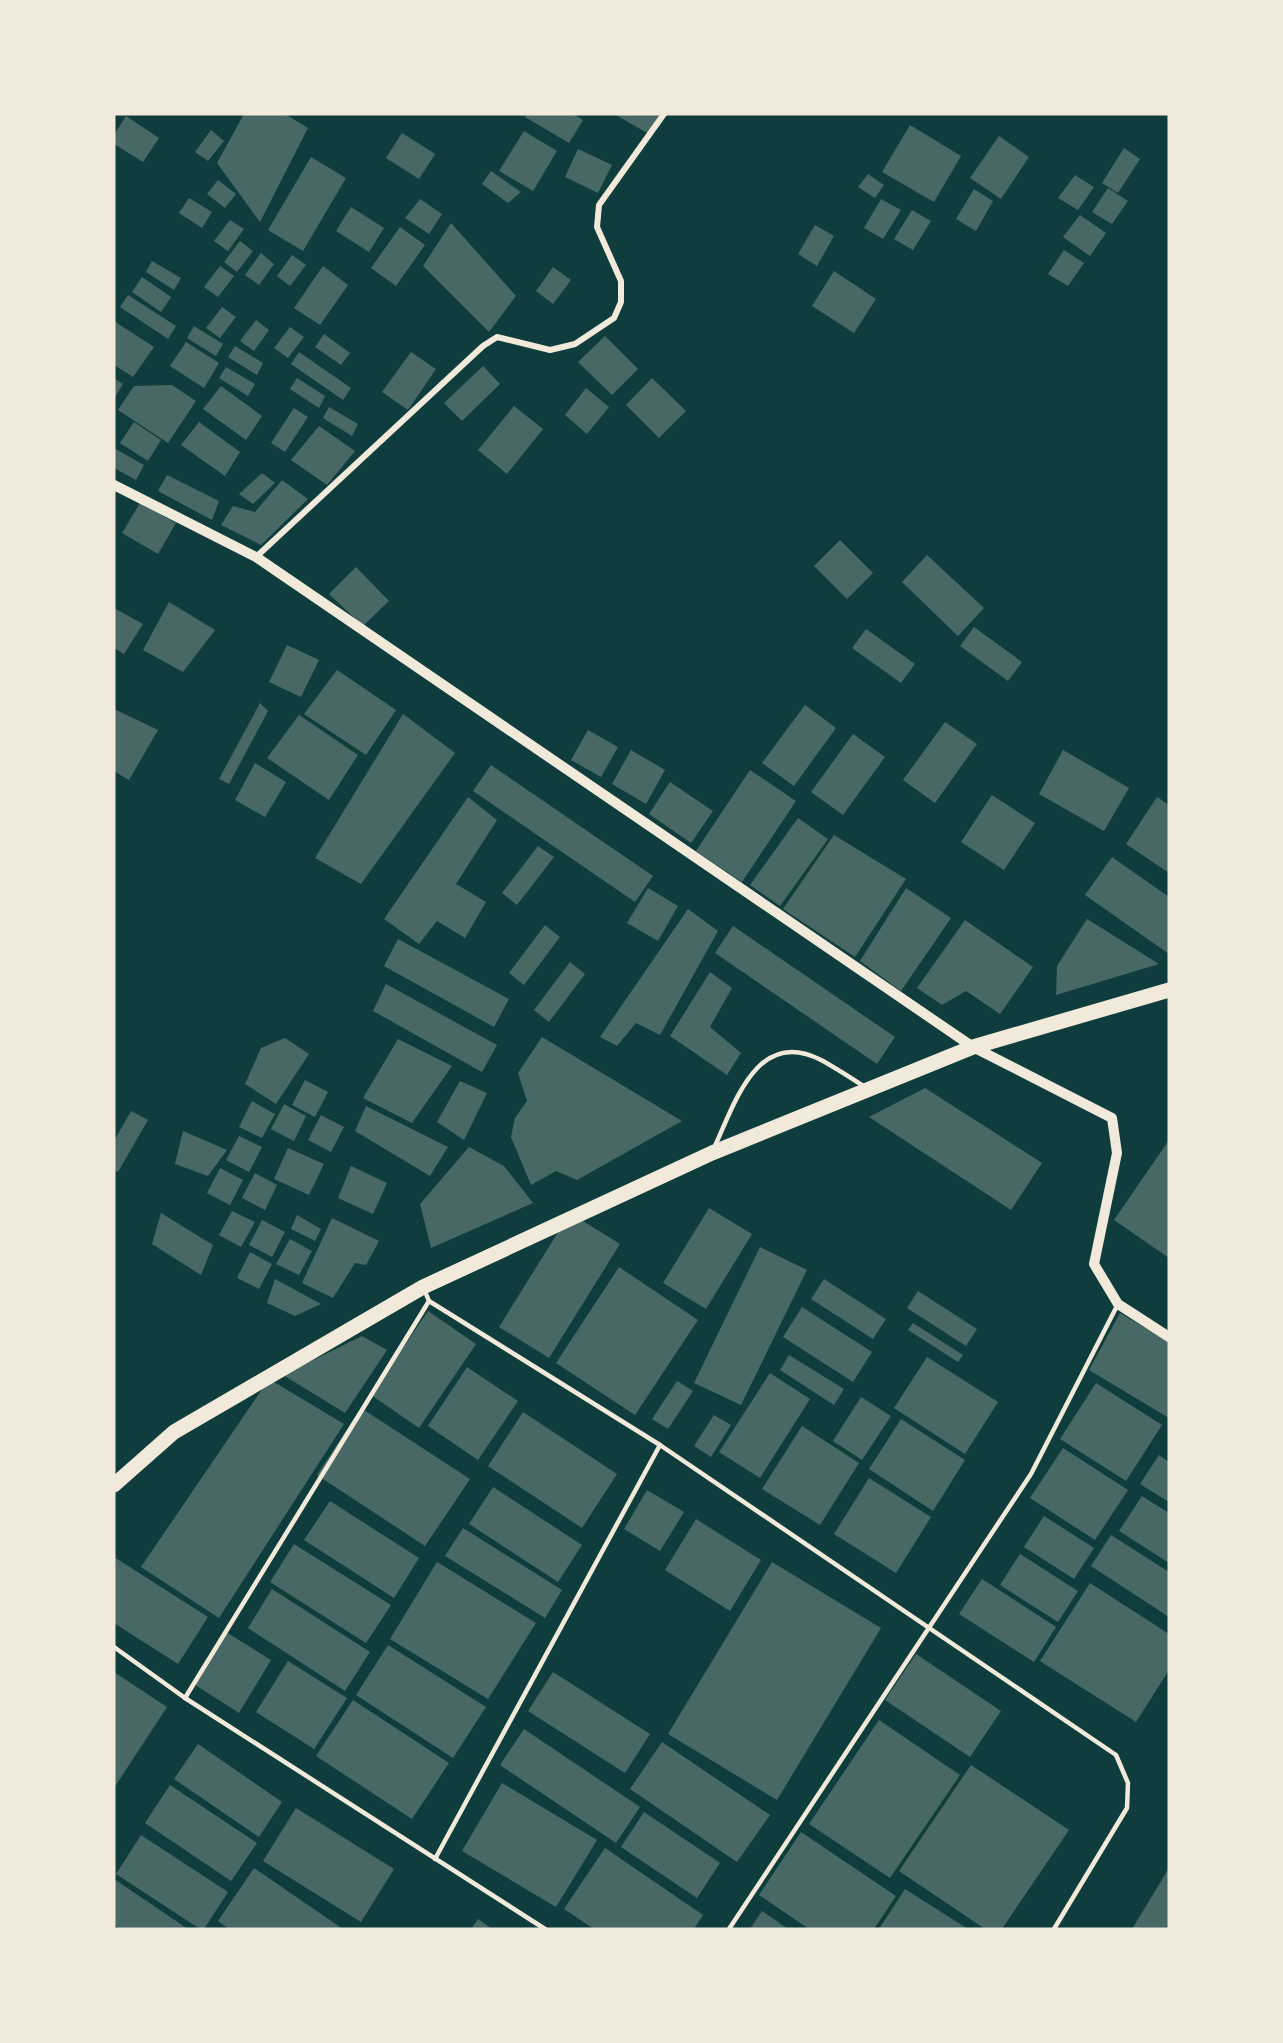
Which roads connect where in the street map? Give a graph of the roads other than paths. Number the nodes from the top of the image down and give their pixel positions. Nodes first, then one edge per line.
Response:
1 (664, 114) edge
2 (114, 485) edge
3 (256, 557) junction
4 (1169, 990) edge
5 (973, 1047) junction
6 (868, 1089) junction
7 (712, 1153) junction
8 (426, 1294) junction
9 (1119, 1304) junction
10 (1169, 1337) edge
11 (660, 1445) junction
12 (114, 1485) edge
13 (930, 1628) junction
14 (114, 1647) edge
15 (184, 1698) junction
16 (435, 1859) junction
17 (544, 1929) edge
18 (729, 1929) edge
19 (1054, 1929) edge

1 - 3 street
2 - 3 street
3 - 5 street
4 - 5 main road
5 - 6 main road
5 - 9 street
6 - 7 main road
6 - 7 lane
7 - 8 main road
8 - 11 lane
8 - 12 main road
8 - 15 lane
9 - 10 street
9 - 13 lane
11 - 13 lane
11 - 16 lane
13 - 18 lane
13 - 19 lane
14 - 15 lane
15 - 16 lane
16 - 17 lane

